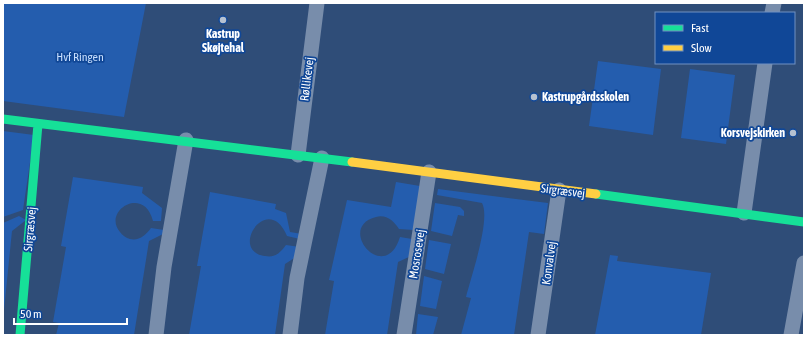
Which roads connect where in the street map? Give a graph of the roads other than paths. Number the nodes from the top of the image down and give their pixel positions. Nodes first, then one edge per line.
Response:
1 (317, 3) edge
2 (765, 64) edge
3 (3, 119) edge
4 (38, 124) junction
5 (186, 140) junction
6 (298, 155) junction
7 (322, 158) junction
8 (429, 172) junction
9 (559, 190) junction
10 (744, 213) junction
11 (804, 222) edge
12 (804, 263) edge
13 (20, 335) edge
14 (156, 335) edge
15 (290, 335) edge
16 (404, 335) edge
17 (538, 335) edge
18 (791, 335) edge

1 - 6 street, Røllikevej
2 - 10 street
3 - 4 street, Sirgræsvej
4 - 5 street, Sirgræsvej
4 - 13 street, Sirgræsvej
5 - 6 street, Sirgræsvej
5 - 14 street
6 - 7 street, Sirgræsvej
7 - 8 street, Sirgræsvej
7 - 15 street
8 - 9 street, Sirgræsvej
8 - 16 street, Mosrosevej
9 - 10 street, Sirgræsvej
9 - 17 street, Konvalvej
10 - 11 street, Sirgræsvej
12 - 18 street

